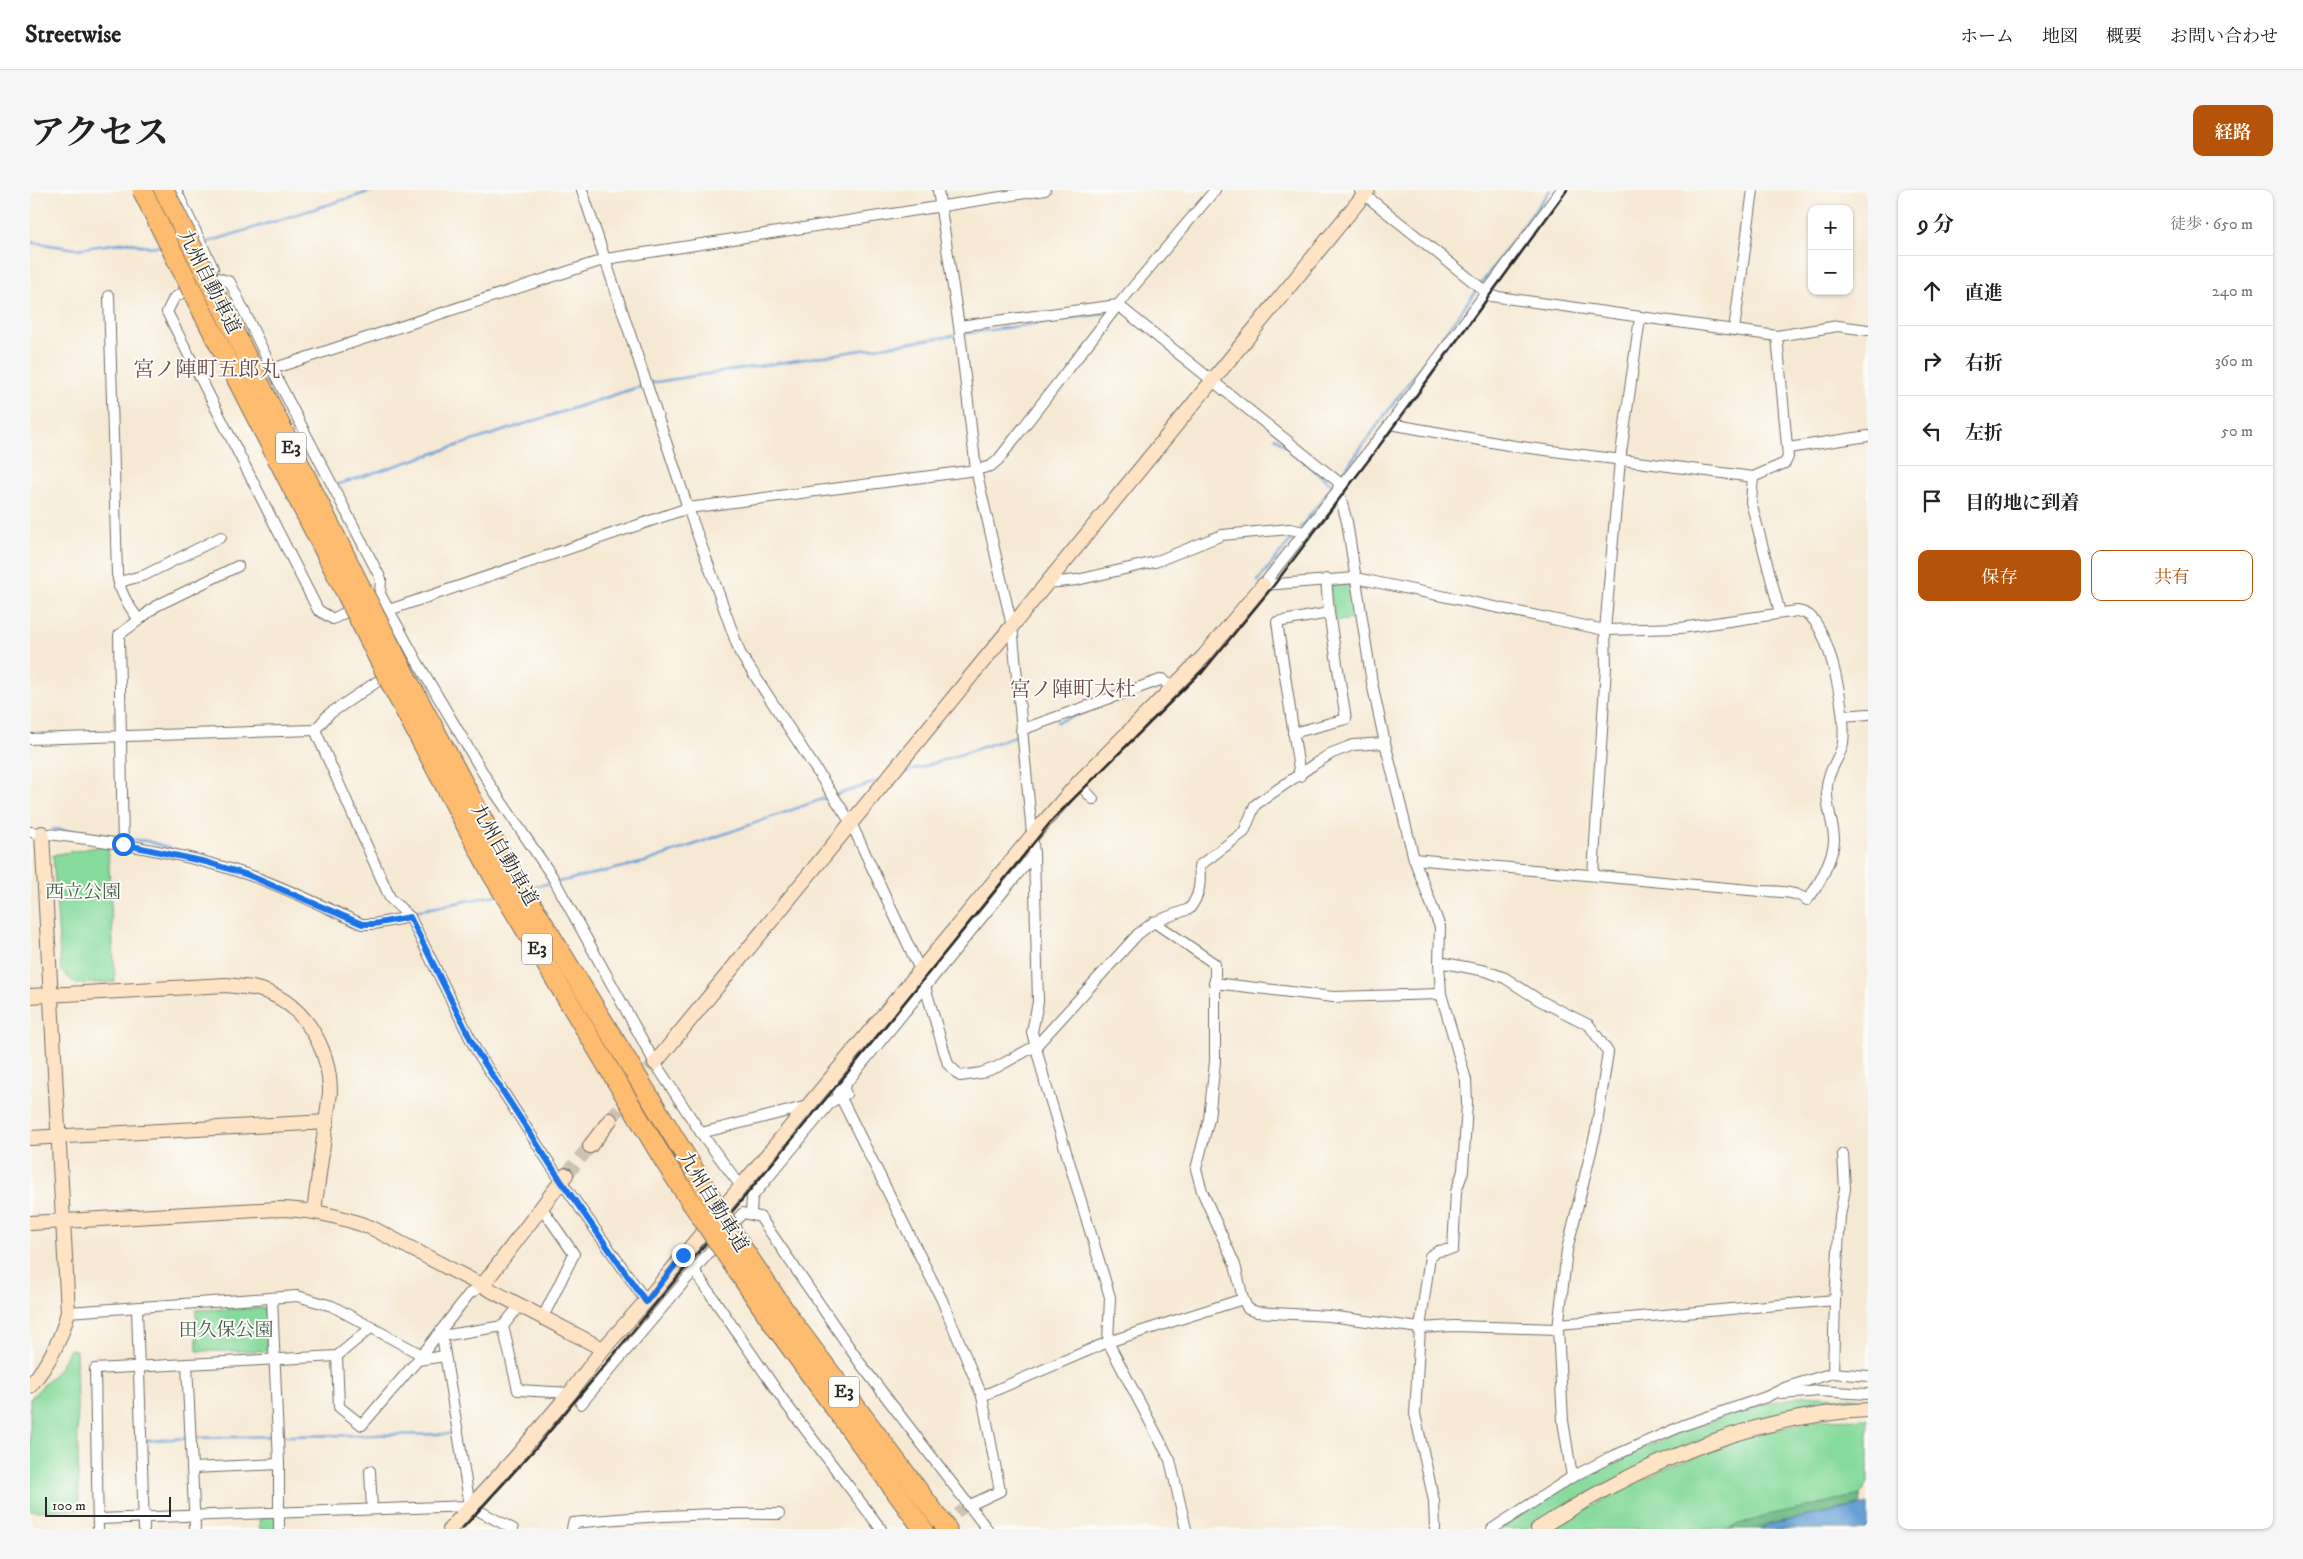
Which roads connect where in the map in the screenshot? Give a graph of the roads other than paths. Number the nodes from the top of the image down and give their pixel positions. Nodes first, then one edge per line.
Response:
1 (142, 190) edge
2 (164, 190) edge
3 (176, 190) edge
4 (582, 190) edge
5 (938, 190) edge
6 (1045, 190) edge
7 (1215, 190) edge
8 (1561, 190) edge
9 (1753, 190) edge
10 (1364, 191) edge
11 (941, 206) junction
12 (606, 259) junction
13 (218, 278) junction
14 (1486, 293) junction
15 (109, 296) dead end
16 (1118, 305) junction
17 (1640, 318) junction
18 (959, 326) junction
19 (1734, 330) junction
20 (1868, 330) edge
21 (1777, 336) junction
22 (272, 368) junction
23 (1212, 380) junction
24 (1390, 424) junction
25 (1868, 436) edge
26 (1788, 448) junction
27 (1620, 460) junction
28 (976, 470) junction
29 (1754, 477) junction
30 (1340, 486) junction
31 (688, 508) junction
32 (1304, 532) junction
33 (222, 536) dead end
34 (238, 566) dead end
35 (1356, 578) junction
36 (1326, 579) junction
37 (1048, 583) junction
38 (1263, 585) junction
39 (119, 588) junction
40 (354, 592) junction
41 (380, 594) junction
42 (389, 610) junction
43 (1329, 613) junction
44 (1780, 613) junction
45 (139, 620) junction
46 (1012, 626) junction
47 (1605, 630) junction
48 (415, 658) junction
49 (1172, 690) junction
50 (1868, 714) edge
51 (1843, 716) junction
52 (315, 730) junction
53 (1021, 730) junction
54 (1292, 733) junction
55 (120, 737) junction
56 (30, 739) edge
57 (1385, 743) junction
58 (1300, 776) junction
59 (1078, 783) junction
60 (1093, 799) dead end
61 (851, 823) junction
62 (36, 833) edge
63 (1031, 837) junction
64 (123, 844) junction
65 (1034, 854) junction
66 (1414, 859) junction
67 (1593, 875) junction
68 (410, 917) junction
69 (1154, 922) junction
70 (1439, 962) junction
71 (920, 970) junction
72 (1214, 983) junction
73 (925, 989) junction
74 (1441, 994) junction
75 (52, 995) junction
76 (30, 996) edge
77 (1036, 1045) junction
78 (655, 1063) junction
79 (831, 1078) junction
80 (841, 1097) junction
81 (808, 1106) junction
82 (610, 1120) tunnel mouth
83 (327, 1122) junction
84 (701, 1133) junction
85 (59, 1136) junction
86 (30, 1138) edge
87 (590, 1146) tunnel mouth
88 (1843, 1154) dead end
89 (564, 1178) junction
90 (740, 1185) junction
91 (542, 1208) junction
92 (314, 1211) junction
93 (751, 1214) junction
94 (64, 1221) junction
95 (30, 1223) edge
96 (738, 1257) junction
97 (694, 1270) junction
98 (482, 1286) junction
99 (272, 1298) junction
100 (1243, 1299) junction
101 (1835, 1300) junction
102 (646, 1302) junction
103 (520, 1305) junction
104 (137, 1308) junction
105 (68, 1312) junction
106 (543, 1317) junction
107 (503, 1326) junction
108 (1558, 1326) junction
109 (372, 1327) junction
110 (1420, 1328) junction
111 (441, 1333) junction
112 (1108, 1342) junction
113 (603, 1349) junction
114 (337, 1356) junction
115 (445, 1356) junction
116 (420, 1358) junction
117 (274, 1360) junction
118 (187, 1364) junction
119 (139, 1366) junction
120 (1834, 1373) junction
121 (1868, 1376) edge
122 (30, 1386) edge
123 (570, 1393) junction
124 (1868, 1394) edge
125 (982, 1396) junction
126 (1766, 1397) junction
127 (581, 1404) dead end
128 (1868, 1410) edge
129 (279, 1464) junction
130 (192, 1468) junction
131 (370, 1471) dead end
132 (1572, 1477) junction
133 (470, 1506) junction
134 (968, 1506) junction
135 (372, 1509) junction
136 (280, 1512) junction
137 (779, 1514) dead end
138 (194, 1515) junction
139 (144, 1517) junction
140 (98, 1524) edge
141 (144, 1529) edge
142 (195, 1529) edge
143 (279, 1529) edge
144 (450, 1529) edge
145 (513, 1529) edge
146 (572, 1529) edge
147 (882, 1529) edge
148 (923, 1529) edge
149 (947, 1529) edge
150 (987, 1529) edge
151 (1186, 1529) edge
152 (1435, 1529) edge
153 (1492, 1529) edge
154 (1538, 1529) edge

1 - 40 highway, 九州自動車道 / E3, bridge
2 - 40 highway, 九州自動車道 / E3, bridge
3 - 13 street
4 - 12 street
5 - 11 street
6 - 11 street
7 - 16 street
8 - 14 street
9 - 19 street
10 - 14 street
10 - 23 street
11 - 12 street
11 - 18 street
12 - 22 street
12 - 31 street
13 - 22 street
13 - 41 street
14 - 17 street
14 - 24 street
15 - 39 street
16 - 18 street
16 - 23 street
16 - 28 street
17 - 19 street
17 - 27 street
18 - 28 street
19 - 21 street
20 - 21 street
21 - 26 street
22 - 41 street
23 - 30 street
23 - 37 street
24 - 27 street
24 - 30 street
25 - 26 street
26 - 29 street
27 - 29 street
27 - 47 street
28 - 31 street
28 - 46 street
29 - 44 street
30 - 32 street
30 - 35 street
31 - 42 street
31 - 61 street
32 - 37 street
32 - 38 street
33 - 39 street
34 - 45 street
35 - 36 street
35 - 47 street
35 - 57 street
36 - 38 street
36 - 43 street
37 - 46 street
38 - 49 street
39 - 45 street
40 - 96 highway, 九州自動車道 / E3, bridge
41 - 42 street
42 - 48 street
43 - 54 street
43 - 54 street
44 - 47 street
44 - 51 street
45 - 55 street
46 - 53 street
46 - 61 street
47 - 67 street
48 - 52 street
48 - 78 street
49 - 53 street
49 - 59 street
50 - 51 street
51 - 67 street
52 - 55 street
52 - 68 street
53 - 63 street
54 - 58 street
55 - 56 street
55 - 64 street
57 - 58 street
57 - 66 street
58 - 69 street
59 - 60 street
59 - 63 street
61 - 71 street
61 - 78 street
62 - 64 street
62 - 75 street
63 - 65 street
63 - 71 street
64 - 68 street
65 - 73 street
65 - 77 street
66 - 67 street
66 - 70 street
68 - 89 street
69 - 72 street
69 - 77 street
70 - 74 street
70 - 108 street
71 - 73 street
71 - 79 street
72 - 74 street
72 - 100 street
73 - 77 street
73 - 80 street
74 - 110 street
75 - 76 street
75 - 83 street
75 - 85 street
77 - 112 street
78 - 84 street
79 - 80 street
79 - 81 street
80 - 93 street
80 - 125 street
81 - 84 street
81 - 90 street
82 - 87 street
83 - 85 street
83 - 92 street
84 - 90 street
85 - 86 street
85 - 94 street
88 - 101 street
89 - 91 street
89 - 102 street
90 - 102 street
91 - 98 street
91 - 106 street
92 - 94 street
92 - 98 street
93 - 97 street
93 - 134 street
94 - 95 street
94 - 105 street
96 - 148 highway, 九州自動車道 / E3
96 - 149 highway, 九州自動車道 / E3
97 - 127 street
97 - 147 street
98 - 103 street
98 - 111 street
99 - 104 street
99 - 109 street
99 - 117 street
100 - 110 street
100 - 112 street
101 - 108 street
101 - 120 street
102 - 113 street
103 - 106 street
103 - 107 street
104 - 105 street
104 - 119 street
105 - 122 street
106 - 113 street
107 - 111 street
107 - 123 street
108 - 110 street
108 - 132 street
109 - 114 street
109 - 116 street
110 - 152 street
111 - 115 street
111 - 116 street
112 - 125 street
112 - 151 street
113 - 123 street
114 - 116 street
114 - 117 street
115 - 116 street
115 - 133 street
117 - 118 street
117 - 129 street
118 - 119 street
118 - 130 street
119 - 139 street
119 - 140 street
120 - 121 street
120 - 126 street
123 - 133 street
124 - 126 street
125 - 134 street
126 - 132 street
128 - 154 street
129 - 130 street
129 - 136 street
130 - 138 street
131 - 135 street
132 - 153 street
133 - 135 street
133 - 144 street
133 - 145 street
134 - 150 street
135 - 136 street
136 - 138 street
136 - 143 street
137 - 146 street
138 - 139 street
138 - 142 street
139 - 140 street
139 - 141 street

